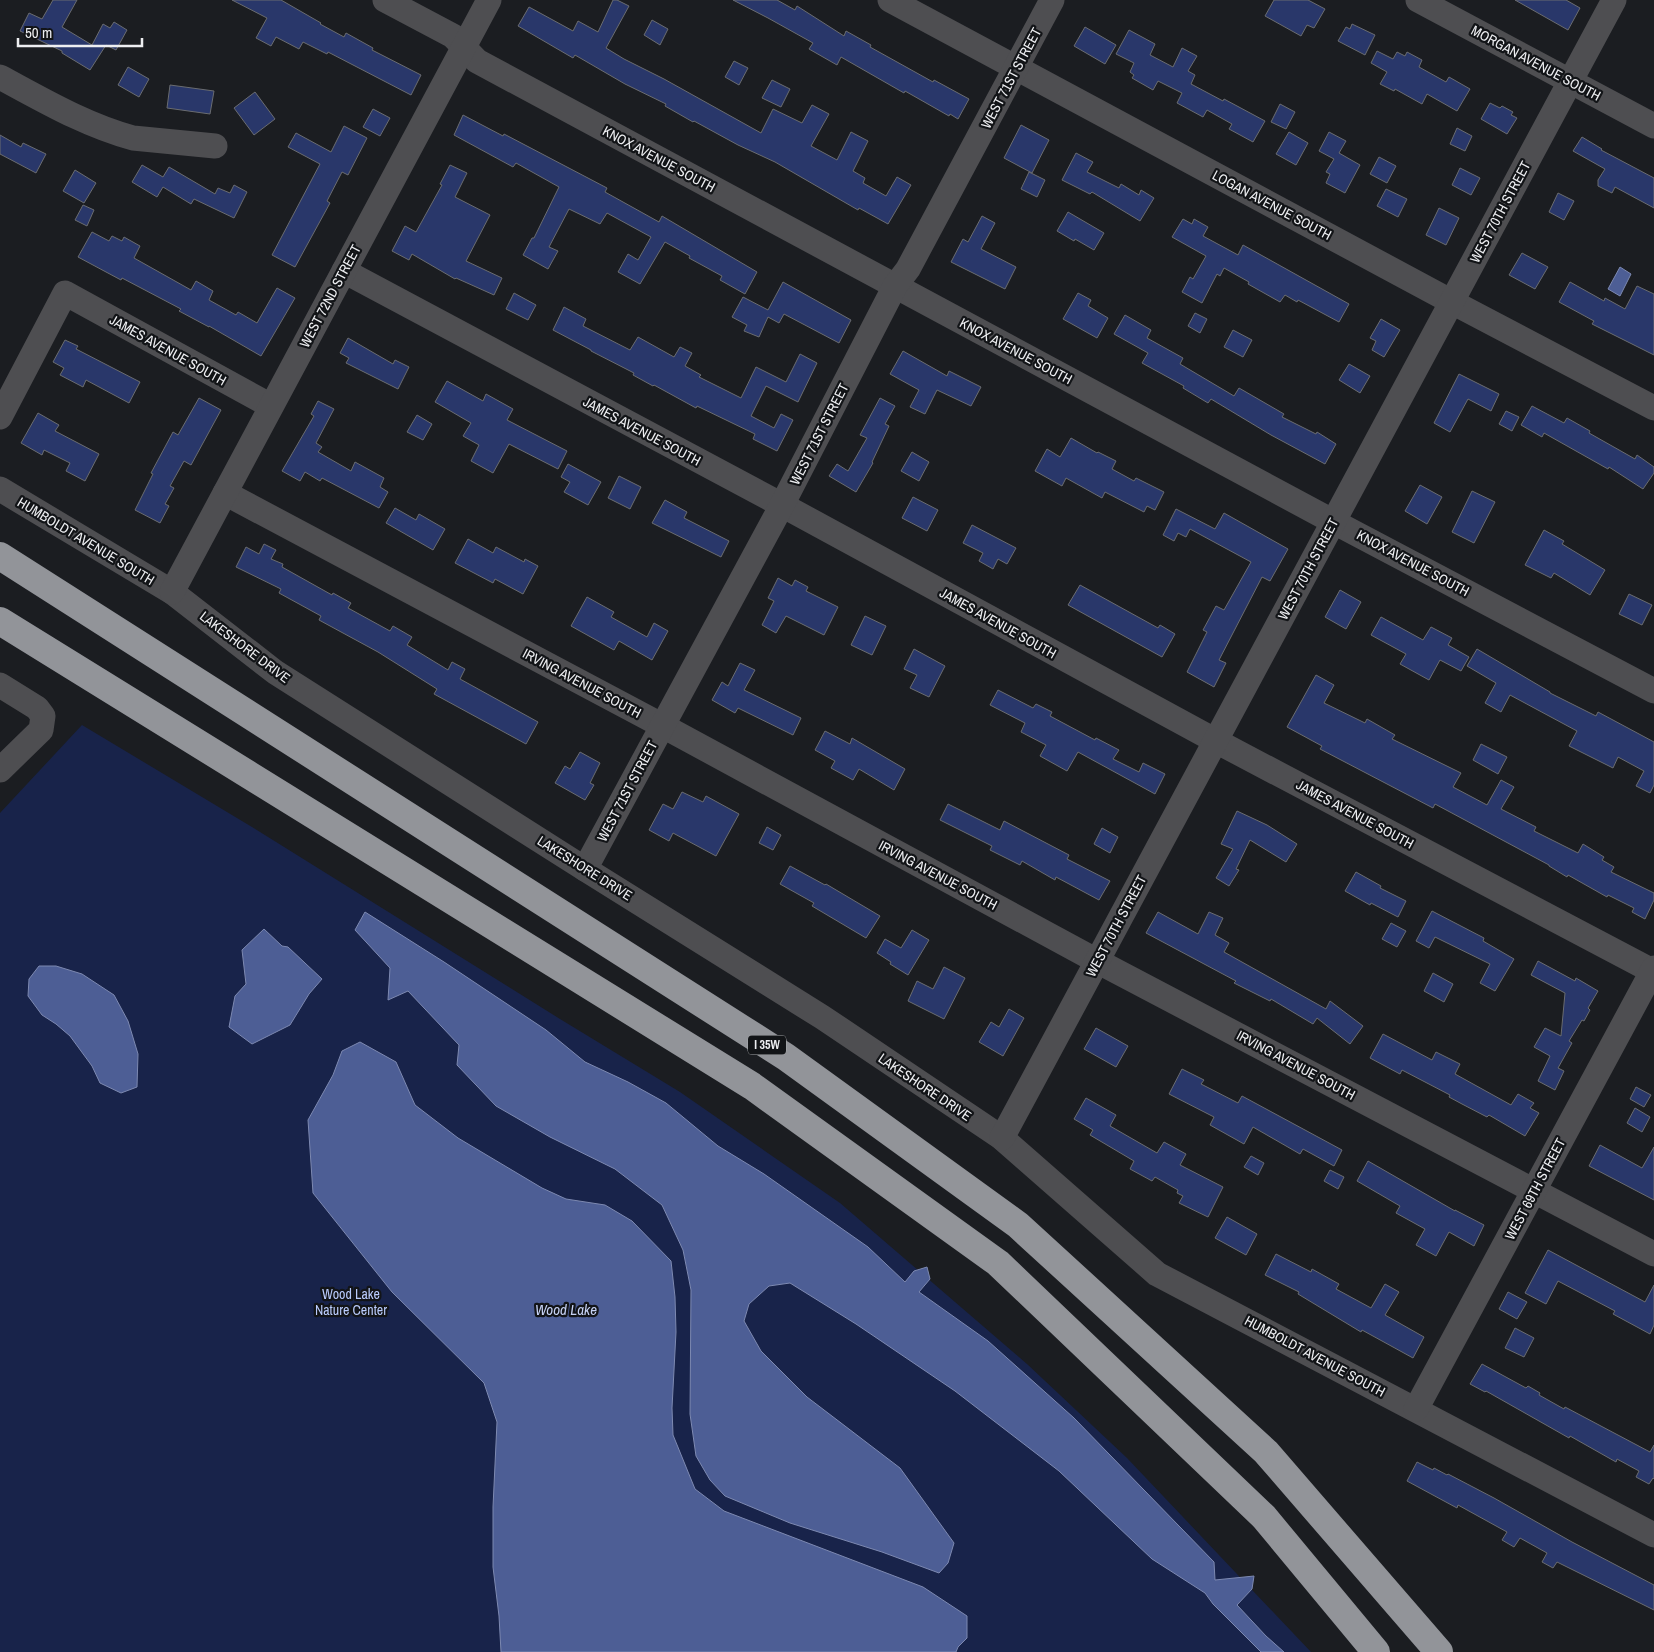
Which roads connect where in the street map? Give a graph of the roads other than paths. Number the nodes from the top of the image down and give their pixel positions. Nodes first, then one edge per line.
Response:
1 (385, 0) edge
2 (489, 0) edge
3 (890, 0) edge
4 (1052, 0) edge
5 (1418, 0) edge
6 (1614, 0) edge
7 (463, 48) junction
8 (1016, 68) junction
9 (0, 77) edge
10 (1570, 82) junction
11 (1654, 126) edge
12 (215, 146) dead end
13 (344, 271) junction
14 (895, 286) junction
15 (1452, 302) junction
16 (272, 406) junction
17 (1654, 408) edge
18 (0, 416) edge
19 (0, 489) edge
20 (225, 493) junction
21 (782, 505) junction
22 (1334, 522) junction
23 (0, 556) edge
24 (172, 592) junction
25 (0, 621) edge
26 (0, 684) edge
27 (1654, 691) edge
28 (663, 726) junction
29 (1216, 741) junction
30 (0, 770) edge
31 (585, 869) junction
32 (1097, 961) junction
33 (1653, 971) edge
34 (1002, 1138) junction
35 (1534, 1190) junction
36 (1654, 1254) edge
37 (1416, 1409) junction
38 (1654, 1535) edge
39 (1376, 1652) edge
40 (1439, 1652) edge

1 - 7 street, KNOX AVENUE SOUTH
2 - 7 street, WEST 72ND STREET
3 - 8 street, LOGAN AVENUE SOUTH
4 - 8 street, WEST 71ST STREET
5 - 10 street, MORGAN AVENUE SOUTH
6 - 10 street, WEST 70TH STREET
7 - 13 street, WEST 72ND STREET
7 - 14 street, KNOX AVENUE SOUTH
8 - 14 street, WEST 71ST STREET
8 - 15 street, LOGAN AVENUE SOUTH
9 - 12 street
10 - 11 street, MORGAN AVENUE SOUTH
10 - 15 street, WEST 70TH STREET
13 - 16 street, WEST 72ND STREET
13 - 21 street, JAMES AVENUE SOUTH
14 - 21 street, WEST 71ST STREET
14 - 22 street, KNOX AVENUE SOUTH
15 - 17 street, LOGAN AVENUE SOUTH
15 - 22 street, WEST 70TH STREET
16 - 18 street, JAMES AVENUE SOUTH
16 - 20 street, WEST 72ND STREET
19 - 24 street, HUMBOLDT AVENUE SOUTH
20 - 24 street, WEST 72ND STREET
20 - 28 street, IRVING AVENUE SOUTH
21 - 28 street, WEST 71ST STREET
21 - 29 street, JAMES AVENUE SOUTH
22 - 27 street, KNOX AVENUE SOUTH
22 - 29 street, WEST 70TH STREET
23 - 40 highway, I 35W
24 - 31 street, LAKESHORE DRIVE
25 - 39 highway
26 - 30 street
28 - 31 street, WEST 71ST STREET
28 - 32 street, IRVING AVENUE SOUTH
29 - 32 street, WEST 70TH STREET
29 - 33 street, JAMES AVENUE SOUTH
31 - 34 street, LAKESHORE DRIVE
32 - 34 street, WEST 70TH STREET
32 - 35 street, IRVING AVENUE SOUTH
33 - 35 street, WEST 69TH STREET
34 - 37 street, HUMBOLDT AVENUE SOUTH
35 - 36 street, IRVING AVENUE SOUTH
35 - 37 street, WEST 69TH STREET
37 - 38 street, HUMBOLDT AVENUE SOUTH

